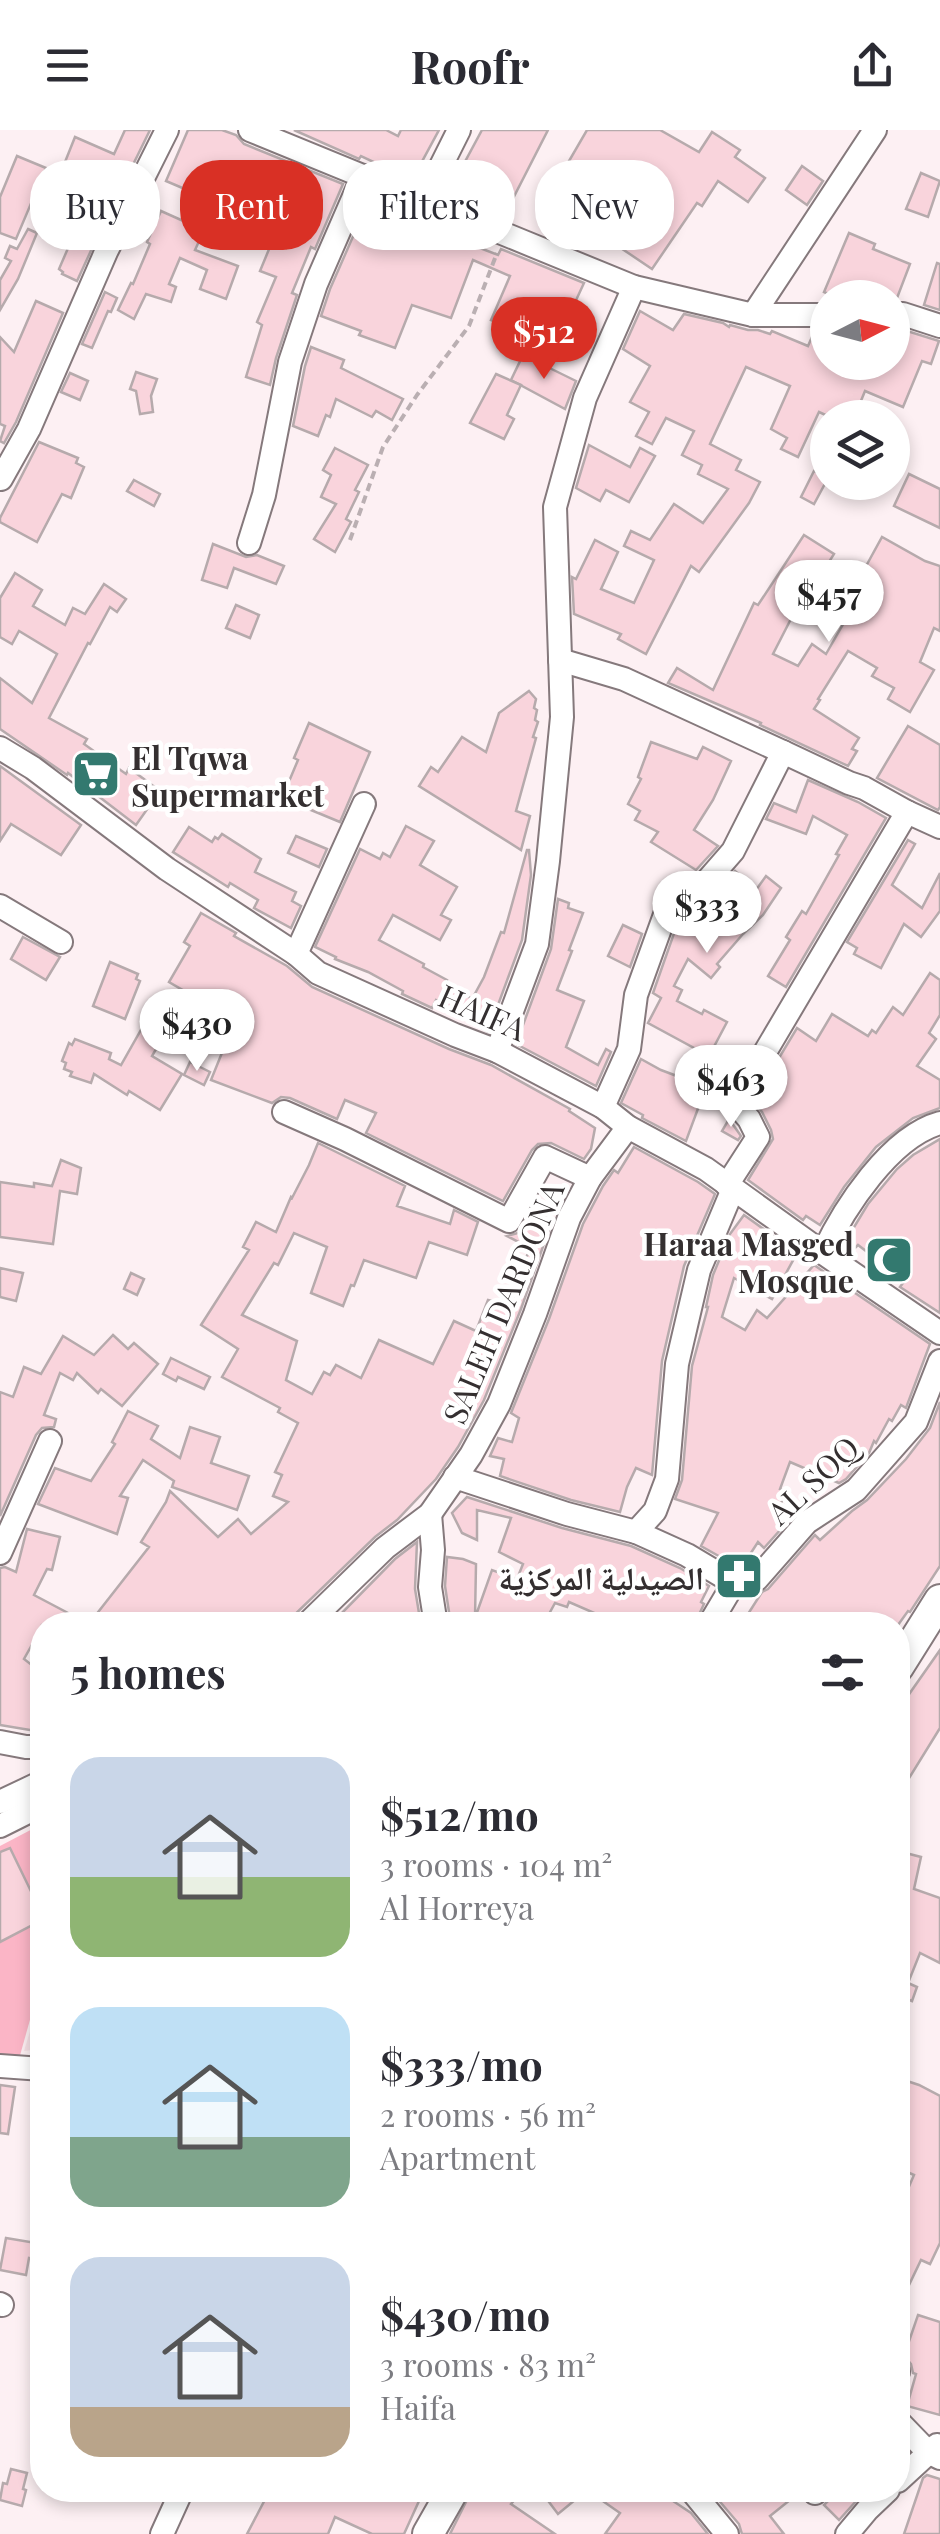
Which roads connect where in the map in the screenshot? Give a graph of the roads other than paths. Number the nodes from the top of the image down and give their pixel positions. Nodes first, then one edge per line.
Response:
1 (167, 130) edge
2 (250, 130) edge
3 (459, 130) edge
4 (874, 130) edge
5 (444, 160) edge
6 (343, 168) edge
7 (343, 222) edge
8 (515, 238) edge
9 (634, 287) junction
10 (810, 314) edge
11 (753, 315) junction
12 (910, 316) edge
13 (940, 326) edge
14 (1, 479) edge
15 (248, 544) dead end
16 (560, 660) junction
17 (0, 748) edge
18 (783, 752) junction
19 (364, 804) dead end
20 (907, 812) junction
21 (940, 827) edge
22 (0, 906) edge
23 (62, 942) dead end
24 (296, 954) junction
25 (497, 1051) junction
26 (603, 1107) junction
27 (284, 1112) dead end
28 (940, 1123) edge
29 (628, 1127) junction
30 (590, 1178) junction
31 (730, 1187) junction
32 (823, 1253) junction
33 (940, 1334) edge
34 (940, 1362) edge
35 (50, 1441) dead end
36 (456, 1477) junction
37 (430, 1514) junction
38 (636, 1532) junction
39 (0, 1553) edge
40 (734, 1583) junction
41 (940, 1600) edge
42 (319, 1612) edge
43 (434, 1612) edge
44 (717, 1612) edge
45 (910, 1648) edge
46 (0, 1742) edge
47 (30, 1747) edge
48 (30, 1788) edge
49 (0, 1802) edge
50 (30, 1811) edge
51 (0, 1826) edge
52 (0, 2066) edge
53 (30, 2068) edge
54 (910, 2431) edge
55 (936, 2451) edge
56 (910, 2472) edge
57 (177, 2502) edge
58 (446, 2502) edge
59 (701, 2502) edge
60 (875, 2502) edge
61 (162, 2534) edge
62 (428, 2534) edge
63 (727, 2534) edge
64 (847, 2534) edge

1 - 14 street
2 - 6 street
3 - 5 street
4 - 11 street
7 - 15 street
8 - 9 street
9 - 11 street
9 - 16 street
10 - 11 street
12 - 13 street
16 - 18 street
16 - 25 street
17 - 24 street, HAIFA
18 - 20 street
18 - 26 street
19 - 24 street
20 - 21 street
20 - 31 street
22 - 23 street
24 - 25 street, HAIFA
25 - 26 street, HAIFA
26 - 29 street, HAIFA
27 - 30 street
28 - 32 street
29 - 30 street, SALEH DARDONA
29 - 31 street, HAIFA
30 - 36 street, SALEH DARDONA
31 - 32 street, HAIFA
31 - 38 street
32 - 33 street, HAIFA
34 - 40 street, AL SOQ
35 - 39 street
36 - 37 street, SALEH DARDONA
36 - 38 street
37 - 42 street, SALEH DARDONA
37 - 43 street
38 - 40 street
40 - 44 street, AL SOQ
41 - 45 main road
46 - 47 street
48 - 49 street
50 - 51 street
52 - 53 street
54 - 55 street
55 - 56 street
57 - 61 street
58 - 62 main road
59 - 63 street
60 - 64 street

